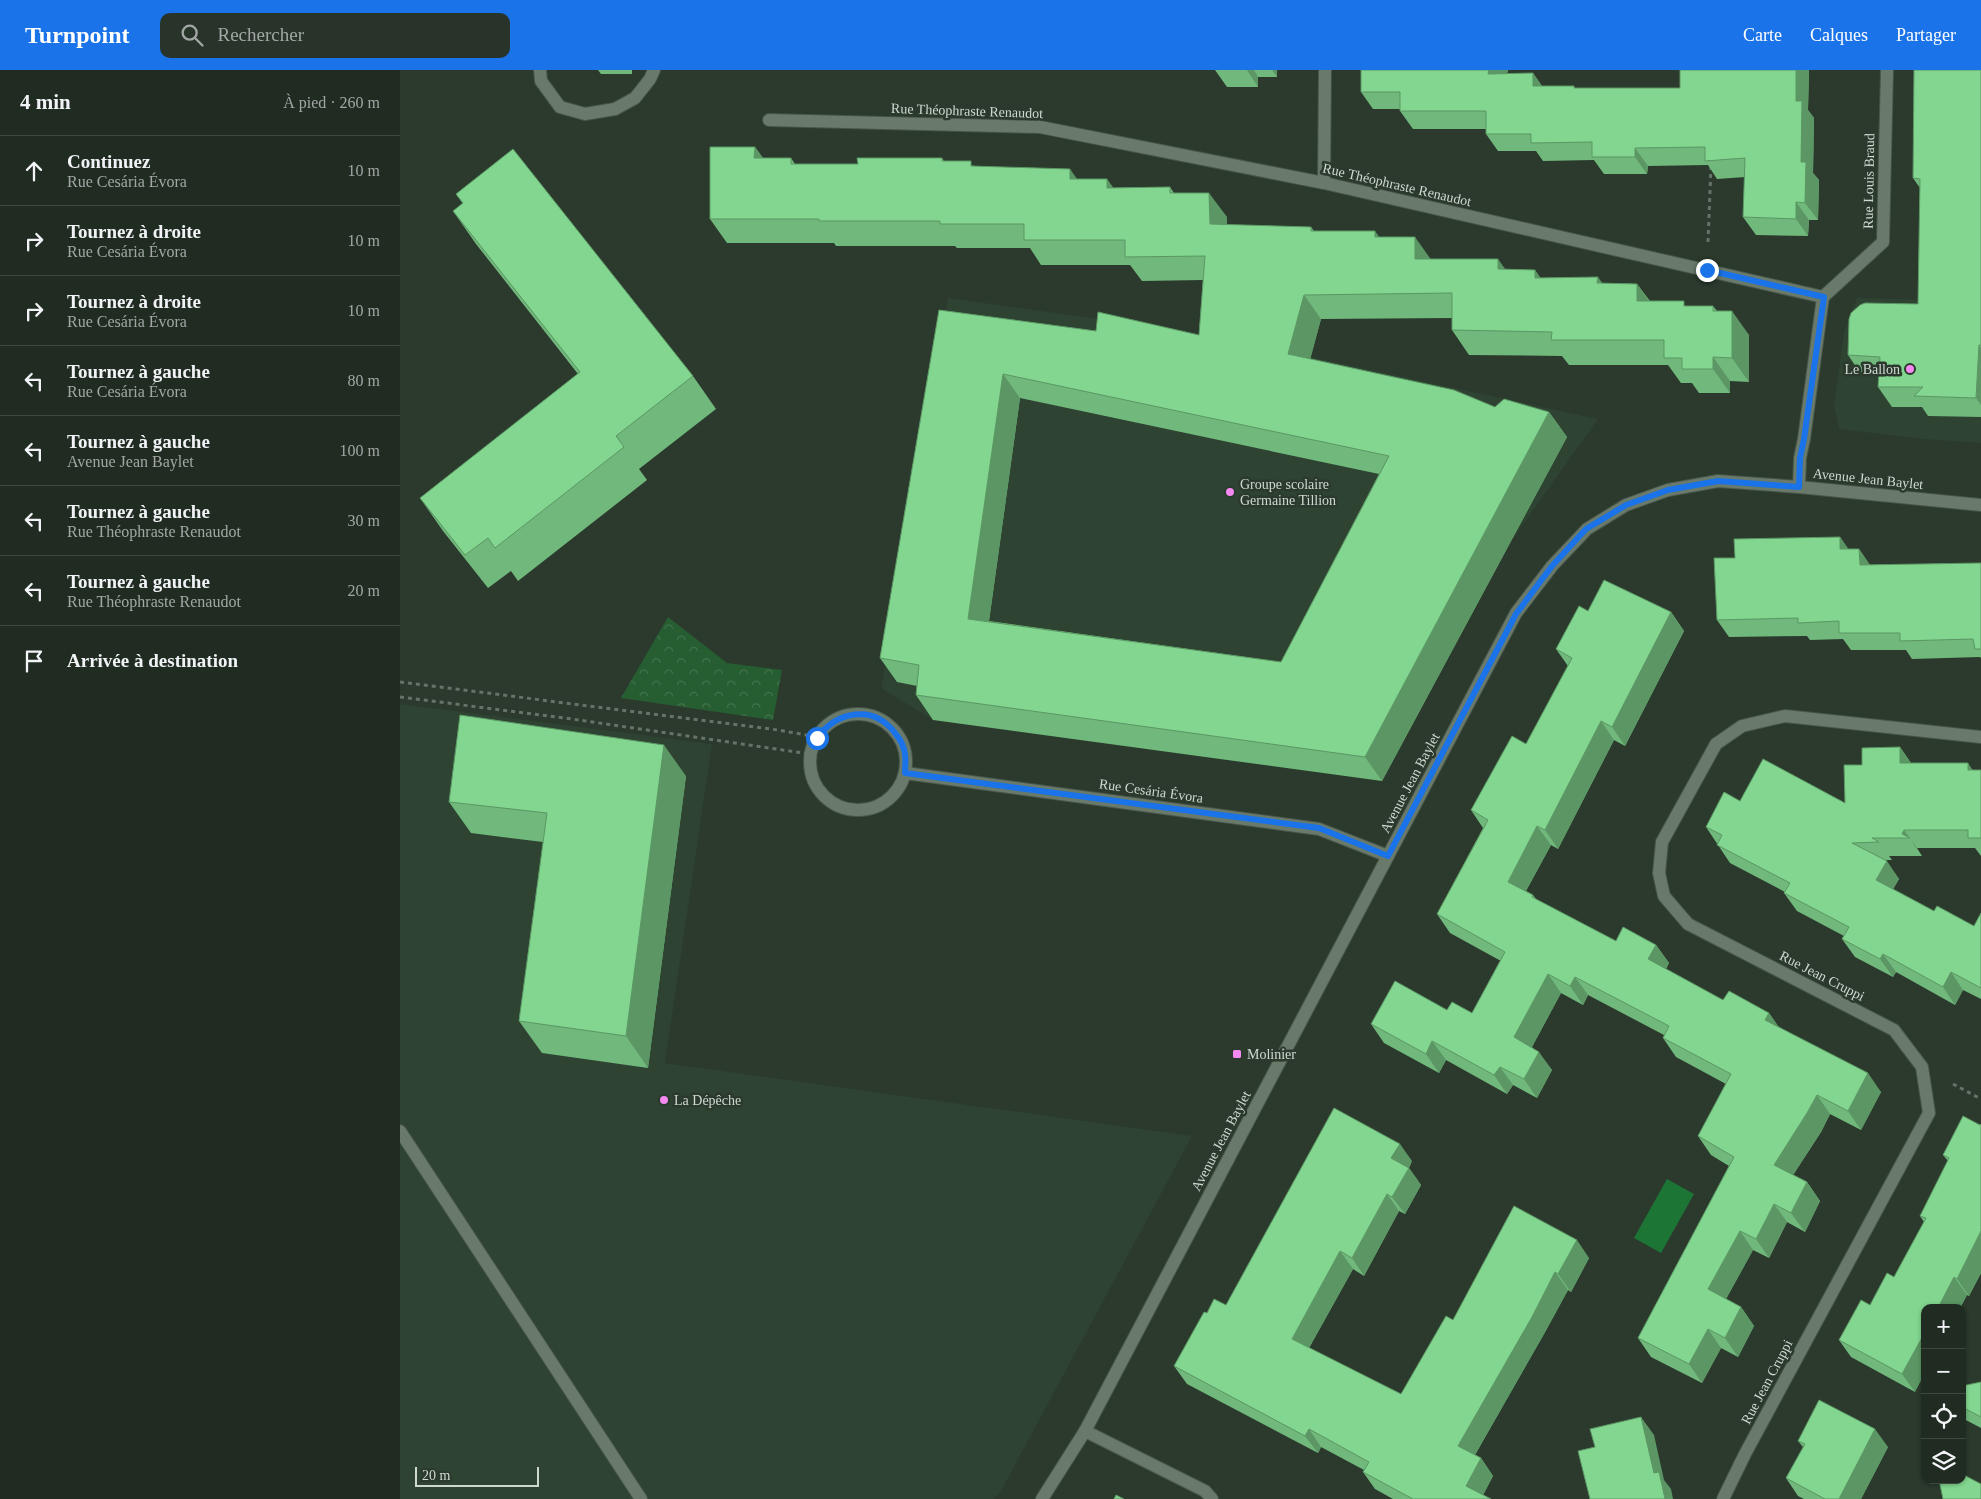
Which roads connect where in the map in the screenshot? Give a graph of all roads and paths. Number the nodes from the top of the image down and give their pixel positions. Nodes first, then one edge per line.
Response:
1 (540, 70) edge
2 (654, 70) edge
3 (1325, 70) edge
4 (1887, 70) edge
5 (769, 120) dead end
6 (1711, 164) edge
7 (1324, 183) junction
8 (1707, 270) junction
9 (1824, 297) junction
10 (1799, 487) junction
11 (1981, 505) edge
12 (400, 682) edge
13 (400, 697) edge
14 (1981, 737) edge
15 (817, 738) junction
16 (810, 754) junction
17 (905, 773) junction
18 (1388, 856) junction
19 (400, 1131) edge
20 (1085, 1431) junction
21 (633, 1493) edge
22 (641, 1499) edge
23 (1042, 1499) edge
24 (1212, 1499) edge
25 (1723, 1499) edge

1 - 2 street
3 - 7 street
4 - 9 street, Rue Louis Braud
5 - 7 street, Rue Théophraste Renaudot
6 - 8 path
7 - 8 street, Rue Théophraste Renaudot
8 - 9 street, Rue Théophraste Renaudot
9 - 10 street
10 - 11 street, Avenue Jean Baylet
10 - 18 street, Avenue Jean Baylet
12 - 15 path
13 - 16 path
14 - 25 street, Rue Jean Cruppi
15 - 16 street
15 - 17 street
16 - 17 street
17 - 18 street, Rue Cesária Évora
18 - 20 street, Avenue Jean Baylet
19 - 21 street
20 - 23 street, Avenue Jean Baylet
20 - 24 street
21 - 22 street

